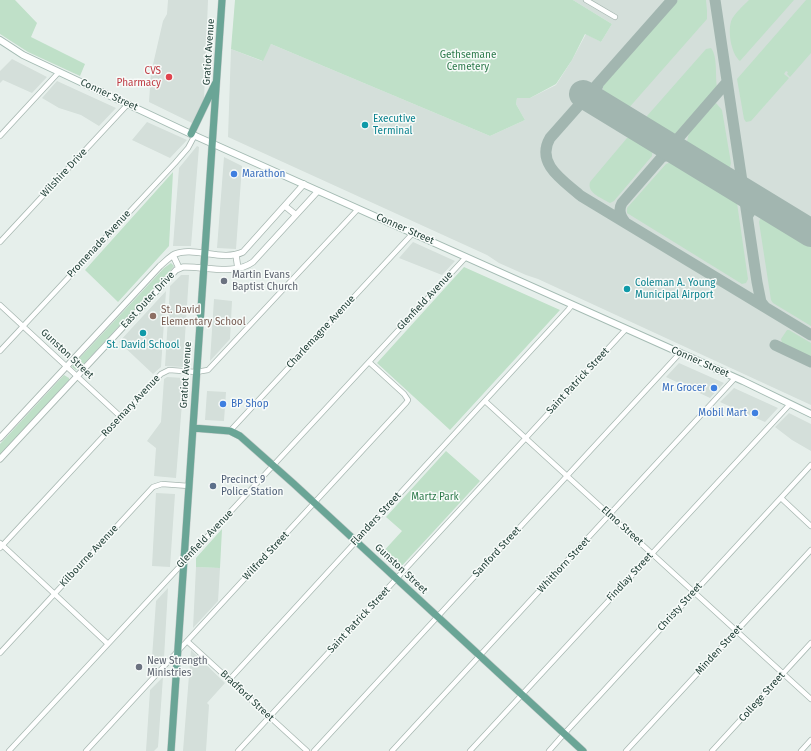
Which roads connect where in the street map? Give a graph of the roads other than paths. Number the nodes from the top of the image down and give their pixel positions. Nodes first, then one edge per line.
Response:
1 (222, 0) edge
2 (586, 0) edge
3 (615, 17) dead end
4 (0, 40) edge
5 (59, 72) junction
6 (217, 78) junction
7 (128, 104) junction
8 (193, 134) junction
9 (0, 136) edge
10 (213, 142) junction
11 (304, 184) junction
12 (318, 191) junction
13 (285, 206) junction
14 (358, 209) junction
15 (296, 216) junction
16 (413, 233) junction
17 (0, 242) edge
18 (205, 254) junction
19 (172, 255) junction
20 (236, 255) junction
21 (466, 257) junction
22 (179, 268) junction
23 (204, 268) junction
24 (238, 269) junction
25 (0, 305) edge
26 (572, 305) junction
27 (22, 326) junction
28 (626, 329) junction
29 (0, 350) edge
30 (680, 353) junction
31 (369, 362) junction
32 (66, 367) junction
33 (196, 372) junction
34 (77, 376) junction
35 (735, 378) junction
36 (485, 401) junction
37 (790, 404) junction
38 (811, 414) edge
39 (121, 417) junction
40 (193, 428) junction
41 (230, 431) junction
42 (0, 438) edge
43 (526, 438) junction
44 (0, 459) edge
45 (811, 465) edge
46 (274, 466) junction
47 (567, 476) junction
48 (189, 486) junction
49 (781, 498) junction
50 (315, 503) junction
51 (610, 515) junction
52 (811, 526) edge
53 (356, 541) junction
54 (1, 545) edge
55 (811, 550) edge
56 (652, 554) junction
57 (184, 561) junction
58 (397, 579) junction
59 (694, 592) junction
60 (55, 594) junction
61 (438, 616) junction
62 (737, 631) junction
63 (187, 641) junction
64 (811, 643) edge
65 (108, 644) junction
66 (178, 651) junction
67 (0, 653) edge
68 (480, 655) junction
69 (783, 674) junction
70 (230, 679) junction
71 (522, 694) junction
72 (811, 699) edge
73 (270, 717) junction
74 (564, 734) junction
75 (811, 740) edge
76 (9, 751) edge
77 (86, 751) edge
78 (171, 751) edge
79 (238, 751) edge
80 (307, 751) edge
81 (314, 751) edge
82 (392, 751) edge
83 (470, 751) edge
84 (549, 751) edge
85 (583, 751) edge
86 (626, 751) edge
87 (712, 751) edge
88 (801, 751) edge

1 - 6 main road, Gratiot Avenue
2 - 3 street
4 - 5 main road, Conner Street
5 - 7 main road, Conner Street
5 - 9 street
6 - 8 main road
6 - 10 main road, Gratiot Avenue
7 - 8 main road, Conner Street
7 - 17 street, Wilshire Drive
8 - 10 main road, Conner Street
8 - 27 street, Promenade Avenue
10 - 11 main road, Conner Street
10 - 18 main road, Gratiot Avenue
11 - 12 main road, Conner Street
11 - 13 street
12 - 14 main road, Conner Street
12 - 15 street
13 - 15 street
13 - 20 street
14 - 16 main road, Conner Street
14 - 33 street, Rosemary Avenue
15 - 24 street
16 - 21 main road, Conner Street
16 - 41 street, Charlemagne Avenue
18 - 19 street, East Outer Drive
18 - 20 street, East Outer Drive
18 - 23 main road, Gratiot Avenue
19 - 22 street
19 - 32 street, East Outer Drive
20 - 24 street
21 - 26 main road, Conner Street
21 - 31 street, Glenfield Avenue
22 - 23 street, East Outer Drive
22 - 34 street, East Outer Drive
23 - 24 street, East Outer Drive
23 - 33 main road, Gratiot Avenue
25 - 27 street, Gunston Street
26 - 28 main road, Conner Street
26 - 36 street, Flanders Street
27 - 29 street, Promenade Avenue
27 - 32 street, Gunston Street
28 - 30 main road, Conner Street
28 - 43 street, Saint Patrick Street
30 - 35 main road, Conner Street
30 - 47 street, Sanford Street
31 - 46 street, Glenfield Avenue
31 - 50 street, Wilfred Street
32 - 34 street, Gunston Street
32 - 42 street, East Outer Drive
33 - 39 street, Rosemary Avenue
33 - 40 main road, Gratiot Avenue
34 - 39 street, Gunston Street
34 - 44 street, East Outer Drive
35 - 37 main road, Conner Street
35 - 51 street, Whithorn Street
36 - 43 street, Elmo Street
36 - 53 street, Flanders Street
37 - 38 main road, Conner Street
37 - 56 street, Findlay Street
39 - 54 street, Rosemary Avenue
40 - 41 main road, Gunston Street
40 - 48 main road, Gratiot Avenue
41 - 46 main road, Gunston Street
43 - 47 street, Elmo Street
43 - 58 street, Saint Patrick Street
45 - 49 street, Christy Street
46 - 50 main road, Gunston Street
46 - 57 street, Glenfield Avenue
47 - 51 street, Elmo Street
47 - 61 street, Sanford Street
48 - 57 main road, Gratiot Avenue
48 - 60 street, Kilbourne Avenue
49 - 52 street
49 - 59 street, Christy Street
50 - 53 main road, Gunston Street
50 - 63 street, Wilfred Street
51 - 56 street, Elmo Street
51 - 68 street, Whithorn Street
53 - 58 main road, Gunston Street
53 - 70 street, Flanders Street
54 - 60 street
55 - 62 street, Minden Street
56 - 59 street, Elmo Street
56 - 71 street, Findlay Street
57 - 65 street, Glenfield Avenue
57 - 66 main road, Gratiot Avenue
58 - 61 main road, Gunston Street
58 - 73 street, Saint Patrick Street
59 - 62 street, Elmo Street
59 - 74 street, Christy Street
60 - 65 street
60 - 67 street, Kilbourne Avenue
61 - 68 main road, Gunston Street
61 - 81 street, Sanford Street
62 - 69 street, Elmo Street
62 - 86 street, Minden Street
63 - 66 street, Wilfred Street
63 - 70 street, Bradford Street
64 - 69 street, College Street
65 - 76 street, Glenfield Avenue
66 - 77 street, Wilfred Street
66 - 78 main road, Gratiot Avenue
68 - 71 main road, Gunston Street
68 - 82 street, Whithorn Street
69 - 72 street, Elmo Street
69 - 87 street, College Street
70 - 73 street, Bradford Street
71 - 74 main road, Gunston Street
71 - 83 street, Findlay Street
73 - 79 street, Saint Patrick Street
73 - 80 street, Bradford Street
74 - 84 street, Christy Street
74 - 85 main road, Gunston Street
75 - 88 street

